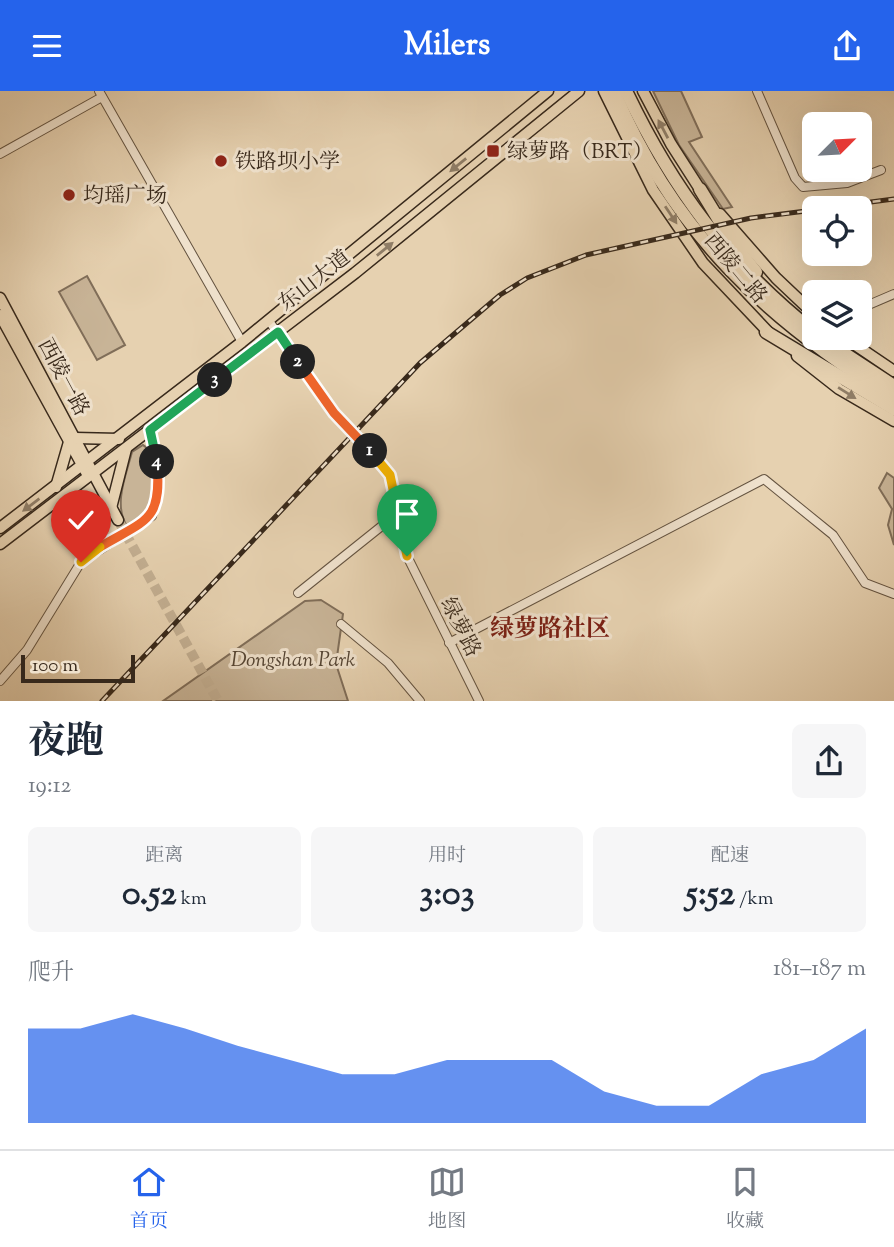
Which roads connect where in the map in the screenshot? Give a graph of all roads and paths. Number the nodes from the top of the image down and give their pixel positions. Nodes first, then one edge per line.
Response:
1 (548, 91) edge
2 (579, 91) edge
3 (604, 91) edge
4 (614, 91) edge
5 (626, 91) edge
6 (643, 91) edge
7 (757, 91) edge
8 (100, 94) edge
9 (0, 154) edge
10 (881, 170) dead end
11 (700, 190) junction
12 (725, 259) junction
13 (894, 294) edge
14 (0, 298) edge
15 (802, 303) edge
16 (872, 303) edge
17 (0, 315) edge
18 (802, 319) edge
19 (269, 321) junction
20 (802, 322) edge
21 (278, 332) junction
22 (766, 332) junction
23 (243, 342) junction
24 (840, 350) edge
25 (863, 350) edge
26 (894, 371) edge
27 (894, 386) edge
28 (894, 398) edge
29 (894, 409) edge
30 (894, 421) edge
31 (150, 430) junction
32 (118, 439) junction
33 (72, 440) junction
34 (126, 449) junction
35 (85, 464) junction
36 (92, 475) junction
37 (56, 487) junction
38 (111, 508) junction
39 (398, 513) junction
40 (118, 520) tunnel mouth
41 (0, 528) edge
42 (0, 544) edge
43 (298, 593) dead end
44 (894, 594) edge
45 (341, 624) dead end
46 (449, 643) junction
47 (0, 681) edge
48 (420, 701) edge
49 (479, 701) edge

1 -> 19 main road, 东山大道
21 -> 2 main road, 东山大道
3 -> 22 main road, 西陵二路
4 - 12 highway
5 - 12 highway
11 -> 6 main road, 西陵二路
7 - 10 street
8 - 9 street
8 - 23 street
11 - 15 main road, 西陵二路
11 - 18 highway
12 - 20 highway
12 - 28 highway
13 - 16 street
14 - 33 main road, 西陵一路
17 - 33 main road, 西陵一路
19 - 21 street, 绿萝路
19 - 23 main road, 东山大道
21 - 31 main road, 东山大道
21 - 39 street, 绿萝路
22 - 29 highway
22 -> 30 main road, 西陵二路
23 - 32 main road, 东山大道
24 - 27 highway
25 - 26 main road
31 - 34 main road, 东山大道
31 - 47 street
32 - 33 main road
32 - 35 main road, 东山大道
33 - 35 main road, 西陵一路
33 - 37 main road
34 - 36 main road, 东山大道
34 - 38 main road
35 - 36 main road, 西陵一路
35 - 37 main road, 东山大道
36 - 38 main road, 西陵一路
36 - 42 main road, 东山大道
37 -> 41 main road, 东山大道
38 - 40 main road, 西陵一路
39 - 43 street
39 - 46 street, 绿萝路
44 - 46 street
45 - 48 street
46 - 49 street, 绿萝路

